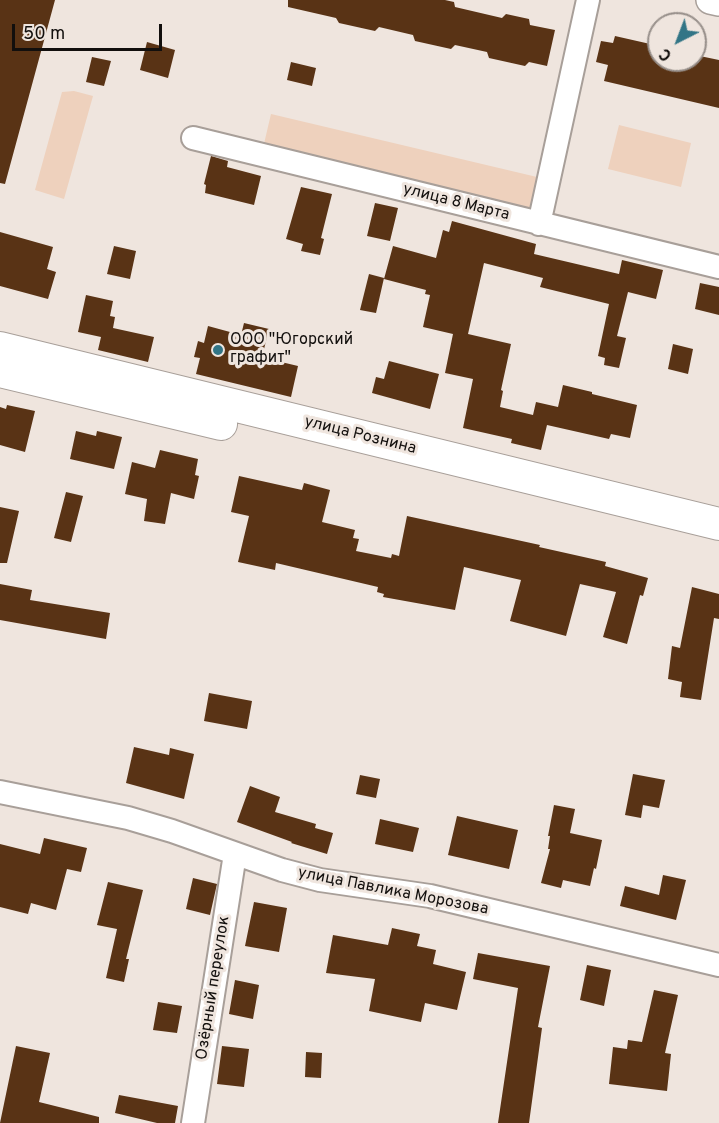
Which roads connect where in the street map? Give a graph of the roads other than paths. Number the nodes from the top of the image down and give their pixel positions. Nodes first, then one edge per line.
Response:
1 (588, 0) edge
2 (710, 0) edge
3 (719, 2) edge
4 (193, 138) dead end
5 (539, 224) junction
6 (719, 267) edge
7 (0, 348) edge
8 (0, 371) edge
9 (719, 524) edge
10 (719, 545) edge
11 (0, 792) edge
12 (236, 854) junction
13 (719, 965) edge
14 (193, 1123) edge

1 - 5 street
2 - 3 street
4 - 5 street, улица 8 Марта
5 - 6 street, улица 8 Марта
7 - 9 main road, улица Рознина
8 - 10 main road, улица Рознина
11 - 12 street, улица Павлика Морозова
12 - 13 street, улица Павлика Морозова
12 - 14 street, Озёрный переулок

